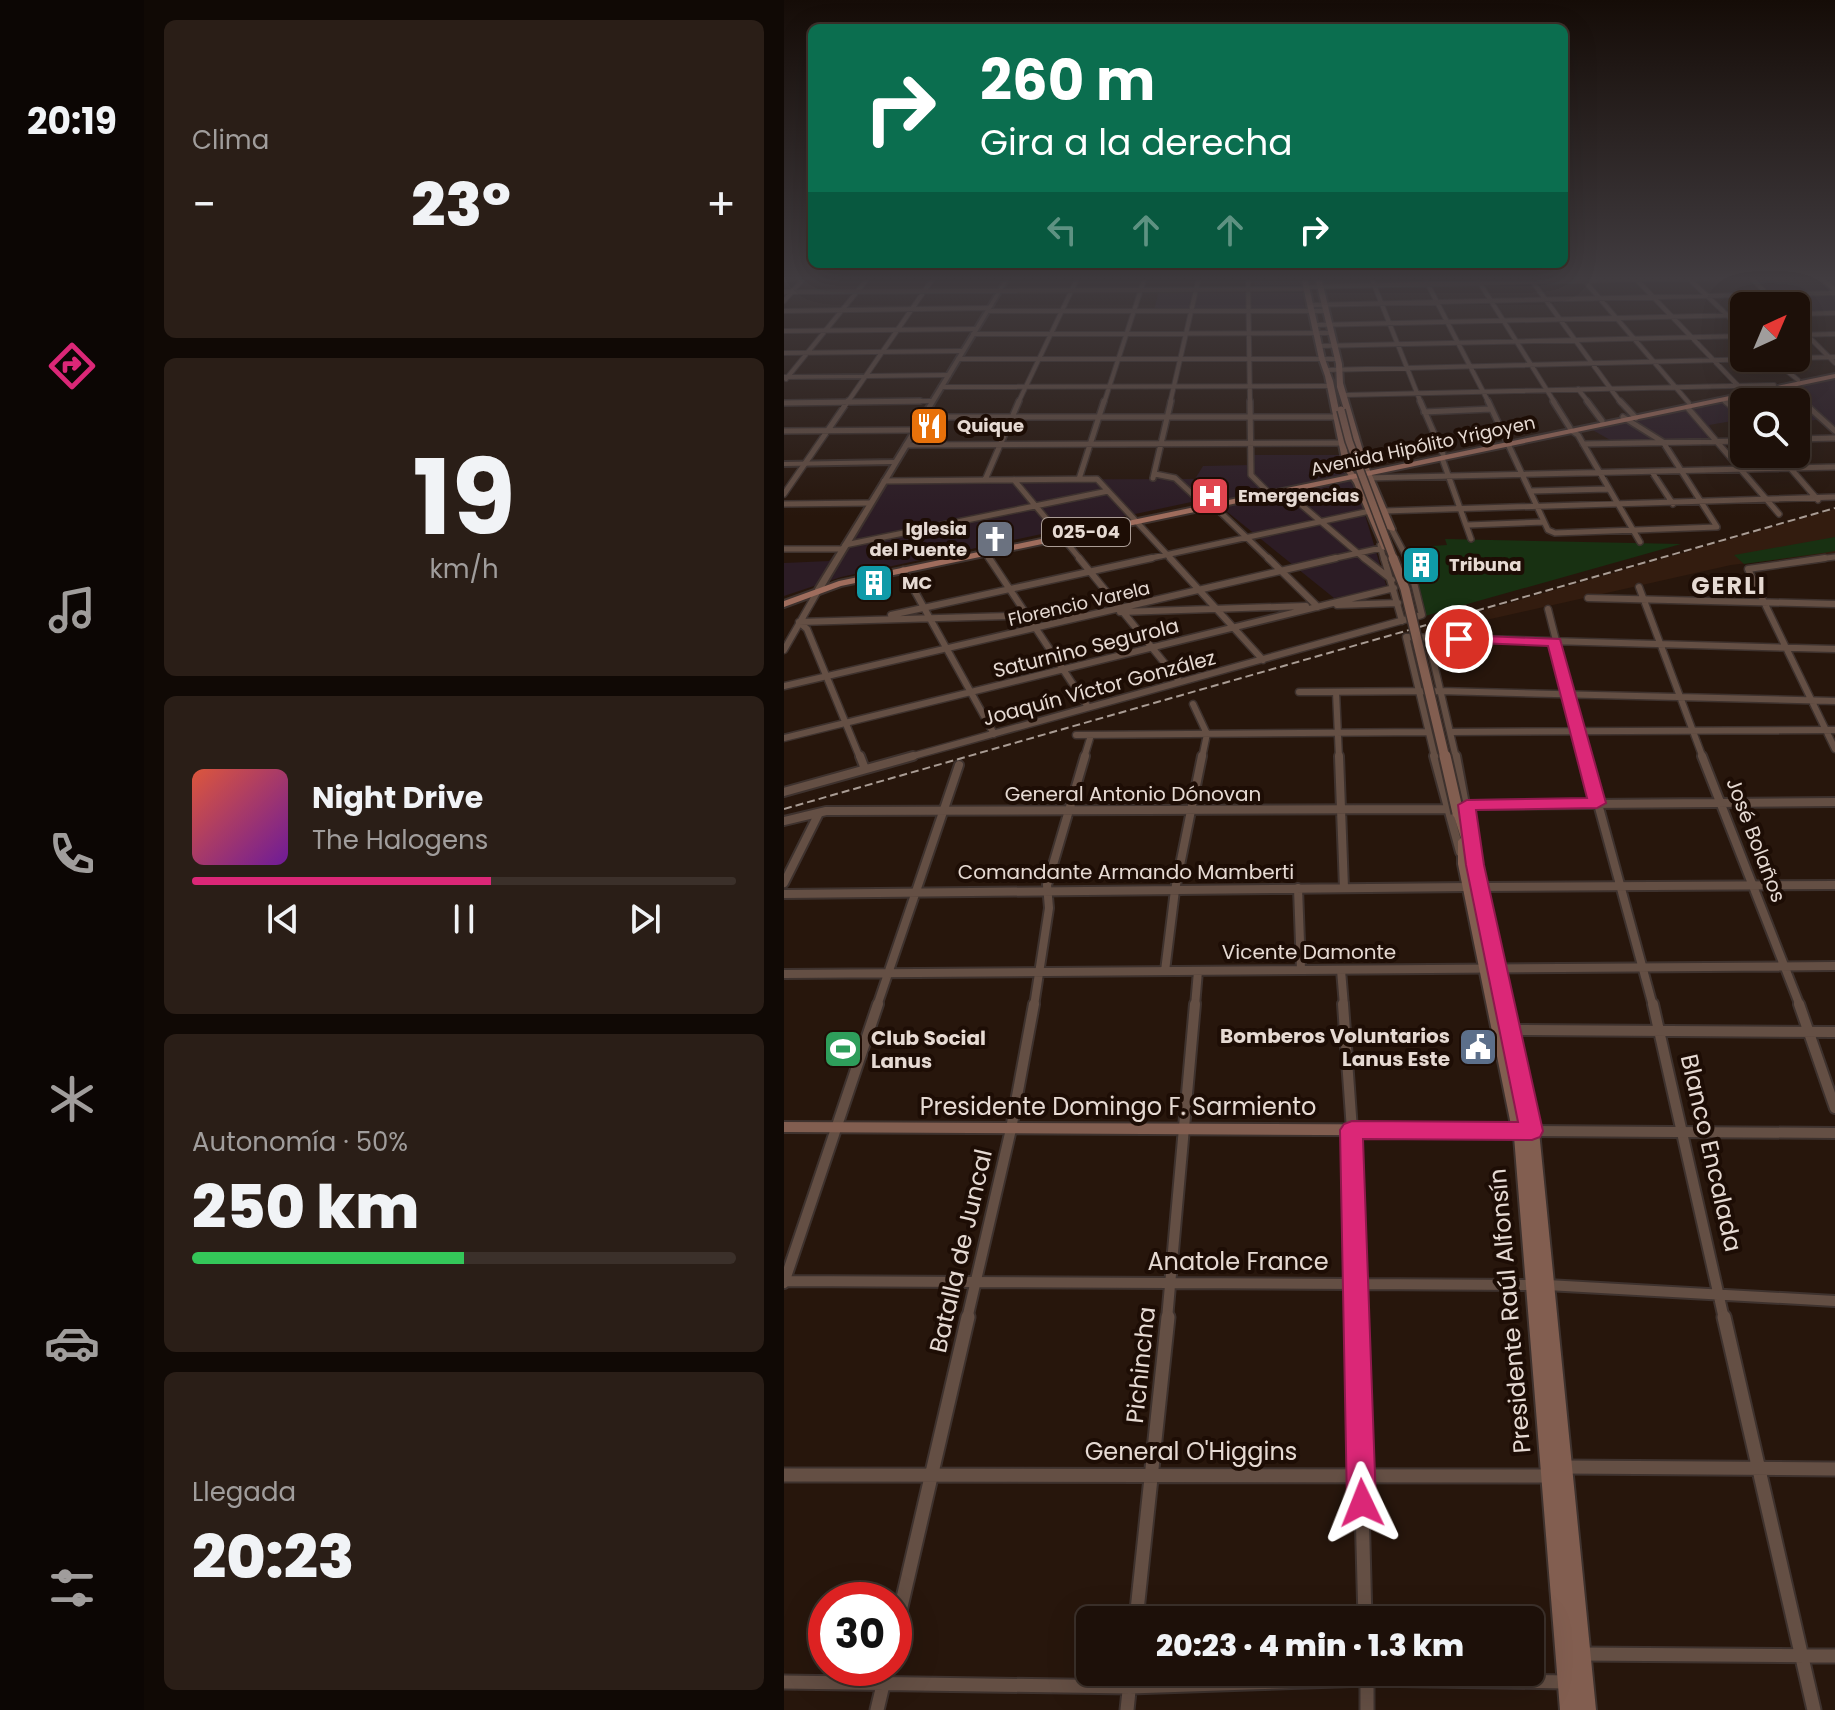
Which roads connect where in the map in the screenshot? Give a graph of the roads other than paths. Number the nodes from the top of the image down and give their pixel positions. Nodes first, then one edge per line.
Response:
1 (805, 357) edge
2 (879, 357) edge
3 (1402, 357) edge
4 (1464, 357) edge
5 (1525, 357) edge
6 (1586, 357) edge
7 (1648, 357) edge
8 (1709, 357) edge
9 (958, 359) joint
10 (1039, 359) junction
11 (1119, 359) junction
12 (1181, 359) junction
13 (1250, 359) junction
14 (1322, 359) junction
15 (1338, 359) joint
16 (1730, 359) edge
17 (1810, 359) edge
18 (1833, 359) edge
19 (1712, 360) junction
20 (1652, 362) junction
21 (1590, 363) junction
22 (1530, 365) junction
23 (1469, 366) junction
24 (1407, 368) junction
25 (1339, 370) junction
26 (1789, 372) edge
27 (1327, 374) junction
28 (949, 375) junction
29 (1835, 375) edge
30 (866, 376) junction
31 (785, 378) edge
32 (1798, 380) junction
33 (1340, 383) junction
34 (1735, 385) junction
35 (1774, 385) junction
36 (1328, 386) junction
37 (1672, 386) junction
38 (941, 387) junction
39 (1027, 387) junction
40 (1109, 387) junction
41 (1175, 387) junction
42 (1249, 387) junction
43 (1786, 387) junction
44 (1609, 388) junction
45 (1739, 388) edge
46 (1761, 388) edge
47 (1578, 389) junction
48 (1545, 390) junction
49 (1481, 392) junction
50 (1416, 393) junction
51 (1345, 395) junction
52 (1730, 395) edge
53 (1724, 400) junction
54 (932, 401) junction
55 (848, 402) junction
56 (784, 403) edge
57 (1688, 405) junction
58 (1730, 405) edge
59 (1491, 409) junction
60 (1339, 410) junction
61 (1424, 412) junction
62 (922, 417) junction
63 (1012, 417) junction
64 (1099, 417) junction
65 (1168, 417) junction
66 (1250, 417) junction
67 (1629, 417) junction
68 (1602, 421) junction
69 (1571, 429) junction
70 (829, 430) junction
71 (915, 430) junction
72 (784, 431) edge
73 (1835, 431) edge
74 (1835, 438) edge
75 (1810, 439) edge
76 (1718, 441) junction
77 (1730, 441) edge
78 (1663, 442) junction
79 (1341, 443) junction
80 (1357, 443) junction
81 (1508, 443) junction
82 (999, 444) junction
83 (1090, 444) junction
84 (1162, 444) junction
85 (1250, 444) junction
86 (1583, 444) junction
87 (906, 445) junction
88 (1443, 456) junction
89 (895, 462) junction
90 (784, 464) edge
91 (806, 464) junction
92 (1835, 467) edge
93 (1791, 469) junction
94 (1742, 470) junction
95 (1682, 471) junction
96 (1652, 472) junction
97 (1369, 474) junction
98 (1599, 474) junction
99 (1351, 475) junction
100 (1523, 475) junction
101 (1450, 477) junction
102 (1079, 479) junction
103 (985, 480) junction
104 (1014, 480) junction
105 (884, 481) junction
106 (1608, 489) junction
107 (1266, 490) junction
108 (1108, 491) junction
109 (1285, 491) junction
110 (1531, 491) junction
111 (784, 494) edge
112 (1835, 497) edge
113 (1818, 500) junction
114 (1768, 501) junction
115 (871, 503) junction
116 (1703, 503) junction
117 (784, 504) edge
118 (1203, 504) junction
119 (1673, 504) junction
120 (1617, 505) junction
121 (1036, 506) junction
122 (1214, 506) junction
123 (1537, 507) junction
124 (1461, 509) junction
125 (1384, 511) junction
126 (1371, 514) junction
127 (1779, 514) dead end
128 (1135, 520) junction
129 (1320, 522) junction
130 (1544, 522) junction
131 (1468, 525) junction
132 (1391, 529) junction
133 (1632, 531) junction
134 (1060, 536) junction
135 (1247, 538) junction
136 (1471, 539) dead end
137 (1640, 542) dead end
138 (844, 547) junction
139 (784, 549) edge
140 (1383, 549) junction
141 (985, 553) junction
142 (1358, 553) junction
143 (1167, 555) junction
144 (1835, 557) edge
145 (903, 570) junction
146 (1281, 571) junction
147 (1090, 572) junction
148 (1393, 584) junction
149 (821, 586) junction
150 (1639, 587) dead end
151 (1008, 589) junction
152 (1199, 590) junction
153 (1588, 598) dead end
154 (1644, 600) junction
155 (784, 601) edge
156 (1764, 602) junction
157 (1398, 603) junction
158 (1329, 604) junction
159 (1835, 604) edge
160 (1318, 607) junction
161 (924, 608) junction
162 (1216, 609) junction
163 (1548, 609) dead end
164 (1122, 610) junction
165 (1101, 613) junction
166 (1025, 615) junction
167 (929, 618) junction
168 (871, 620) junction
169 (1407, 621) junction
170 (799, 622) junction
171 (1235, 628) junction
172 (1034, 629) junction
173 (1428, 638) junction
174 (1554, 642) junction
175 (1659, 645) junction
176 (1785, 648) junction
177 (946, 649) junction
178 (1152, 649) junction
179 (1835, 649) edge
180 (784, 650) edge
181 (1263, 660) junction
182 (1062, 670) junction
183 (827, 676) junction
184 (1180, 682) junction
185 (784, 686) edge
186 (1418, 691) junction
187 (1439, 691) junction
188 (971, 692) junction
189 (1299, 692) dead end
190 (1336, 692) junction
191 (1568, 694) junction
192 (1678, 697) junction
193 (1810, 701) junction
194 (1835, 701) edge
195 (1193, 704) dead end
196 (1088, 707) junction
197 (846, 723) junction
198 (1825, 730) junction
199 (1835, 730) edge
200 (1579, 731) junction
201 (1693, 731) junction
202 (1337, 732) junction
203 (1428, 732) junction
204 (1450, 732) junction
205 (994, 734) junction
206 (1207, 734) junction
207 (1076, 735) dead end
208 (1091, 735) junction
209 (784, 738) edge
210 (1835, 749) edge
211 (959, 765) dead end
212 (865, 769) junction
213 (784, 792) edge
214 (1722, 802) junction
215 (1835, 802) edge
216 (1597, 803) junction
217 (1191, 809) junction
218 (1341, 809) junction
219 (944, 810) junction
220 (1070, 810) junction
221 (819, 812) junction
222 (1458, 813) junction
223 (784, 821) edge
224 (1470, 864) junction
225 (784, 883) edge
226 (1755, 885) junction
227 (1835, 885) edge
228 (1620, 886) junction
229 (1475, 887) junction
230 (1298, 888) junction
231 (1344, 888) junction
232 (1175, 890) junction
233 (917, 891) junction
234 (1049, 891) junction
235 (784, 894) edge
236 (1786, 966) junction
237 (1835, 966) edge
238 (1644, 967) junction
239 (1301, 970) junction
240 (1341, 970) junction
241 (1493, 970) junction
242 (1039, 971) junction
243 (1165, 971) junction
244 (1198, 971) junction
245 (888, 973) junction
246 (784, 974) edge
247 (1507, 1030) junction
248 (1659, 1030) junction
249 (1810, 1032) junction
250 (1835, 1032) edge
251 (1835, 1108) edge
252 (784, 1127) edge
253 (836, 1127) junction
254 (1011, 1129) junction
255 (1184, 1129) junction
256 (1352, 1130) junction
257 (1526, 1131) junction
258 (1684, 1132) junction
259 (1835, 1133) edge
260 (784, 1282) edge
261 (977, 1282) junction
262 (1171, 1284) junction
263 (1356, 1285) junction
264 (1541, 1285) junction
265 (1721, 1294) junction
266 (1835, 1301) edge
267 (1835, 1469) edge
268 (1761, 1470) junction
269 (1557, 1472) junction
270 (1361, 1473) junction
271 (784, 1475) edge
272 (932, 1475) junction
273 (1151, 1475) junction
274 (907, 1582) edge
275 (1137, 1606) edge
276 (1365, 1606) edge
277 (1574, 1653) junction
278 (1802, 1655) junction
279 (1835, 1656) edge
280 (912, 1675) edge
281 (1076, 1678) edge
282 (808, 1680) edge
283 (1544, 1681) edge
284 (784, 1682) edge
285 (1576, 1682) junction
286 (882, 1686) edge
287 (1129, 1686) edge
288 (1367, 1686) edge
289 (877, 1710) edge
290 (1127, 1710) edge
291 (1367, 1710) edge
292 (1570, 1710) edge
293 (1586, 1710) edge
294 (1814, 1710) edge

1 - 31 street
2 - 30 street
3 - 24 street
4 - 23 street
5 - 22 street
6 - 21 street
7 - 20 street
8 - 19 street
9 - 10 street
9 - 28 street
10 - 11 street
10 - 39 street
11 - 12 street
11 - 40 street
12 - 13 street
12 - 41 street
13 - 14 street
13 - 42 street
14 - 15 street
14 - 27 main road
15 - 25 main road
16 - 19 street
17 - 18 street
19 - 20 street
19 - 34 street
20 - 21 street
20 - 37 street
21 - 22 street
21 - 44 street
22 - 23 street
22 - 48 street
23 - 24 street
23 - 49 street
24 - 25 street
24 - 50 street
25 - 27 street
25 - 33 main road
26 - 32 street
27 - 36 main road
27 - 60 main road
28 - 30 street
28 - 38 street
29 - 32 main road, Avenida Hipólito Yrigoyen / 025-04
29 - 43 main road, Avenida Hipólito Yrigoyen / 025-04
30 - 31 street
30 - 55 street
32 - 35 main road, Avenida Hipólito Yrigoyen / 025-04
33 - 51 main road
33 - 60 main road
34 - 35 street
34 - 37 street
34 - 45 street
35 - 46 main road, Avenida Hipólito Yrigoyen / 025-04
36 - 42 street
36 - 60 main road
37 - 44 street
37 - 57 street
38 - 39 street
38 - 54 street
39 - 40 street
39 - 63 street
40 - 41 street
40 - 64 street
41 - 42 street
41 - 65 street
42 - 66 street
43 - 53 main road, Avenida Hipólito Yrigoyen / 025-04
43 - 73 street
44 - 47 street
44 - 67 street
47 - 48 street
47 - 68 street
48 - 49 street
48 - 69 street
49 - 50 street
49 - 59 street
50 - 51 street
50 - 61 street
51 - 80 main road
52 - 57 main road, Avenida Hipólito Yrigoyen / 025-04
53 - 57 main road, Avenida Hipólito Yrigoyen / 025-04
53 - 58 street
54 - 55 street
54 - 62 street
55 - 56 street
55 - 70 street
57 - 67 main road, Avenida Hipólito Yrigoyen / 025-04
57 - 76 street
59 - 61 street
59 - 81 street
60 - 66 street
60 - 79 main road
60 - 169 main road, bridge
61 - 88 street
62 - 63 street
62 - 71 street
63 - 64 street
63 - 82 street
64 - 65 street
64 - 83 street
65 - 66 street
65 - 84 street
66 - 85 street
67 - 68 main road, Avenida Hipólito Yrigoyen / 025-04
67 - 69 main road, Avenida Hipólito Yrigoyen / 025-04
67 - 78 street
68 - 69 main road, Avenida Hipólito Yrigoyen / 025-04
69 - 81 main road, Avenida Hipólito Yrigoyen / 025-04
69 - 86 street
70 - 71 street
70 - 72 street
70 - 91 street
71 - 87 street
74 - 75 street
76 - 77 street
76 - 78 street
76 - 94 street
78 - 86 street
78 - 95 street
79 - 80 street
79 - 85 street
79 - 99 main road
80 - 97 main road
81 - 88 main road, Avenida Hipólito Yrigoyen / 025-04
81 - 100 street
82 - 83 street
82 - 87 street
82 - 103 street
83 - 84 street
83 - 102 street
84 - 85 street
84 - 118 street
85 - 107 street
86 - 98 street
87 - 89 street
88 - 97 main road, Avenida Hipólito Yrigoyen / 025-04
88 - 101 street
89 - 91 street
89 - 105 street
90 - 91 street
91 - 111 street
92 - 93 street
93 - 94 street
93 - 113 street
94 - 95 street
94 - 114 street
95 - 96 street
95 - 116 street
96 - 98 street
96 - 119 street
97 - 99 main road, Avenida Hipólito Yrigoyen / 025-04
97 - 101 street
97 - 125 main road
98 - 100 street
98 - 106 street
99 - 107 main road, Avenida Hipólito Yrigoyen / 025-04
99 - 109 main road, Avenida Hipólito Yrigoyen / 025-04
99 - 126 main road
100 - 101 street
100 - 110 street
101 - 124 street
102 - 104 street
102 - 108 street
103 - 104 street
103 - 105 street
104 - 121 street
105 - 115 street
106 - 110 street
106 - 120 street
107 - 118 main road, Avenida Hipólito Yrigoyen / 025-04
108 - 121 street
108 - 128 street
109 - 122 main road, Avenida Hipólito Yrigoyen / 025-04
109 - 129 street
110 - 123 street
112 - 113 street
113 - 114 street
114 - 116 street
114 - 127 street
115 - 117 street
115 - 138 street
116 - 119 street
116 - 133 street
118 - 128 main road, Avenida Hipólito Yrigoyen / 025-04
119 - 120 street
120 - 123 street
120 - 133 street
121 - 134 street
121 - 138 street
122 - 128 main road, Avenida Hipólito Yrigoyen / 025-04
122 - 135 street
123 - 124 street
123 - 130 street
124 - 125 street
124 - 131 street
125 - 132 main road
126 - 129 street
126 - 140 main road
128 - 134 main road, Avenida Hipólito Yrigoyen / 025-04
128 - 143 street
129 - 135 street
129 - 142 street
130 - 131 street
130 - 133 street
131 - 136 street
132 - 169 main road, bridge
132 - 169 street, Joaquín Víctor González
133 - 137 street
134 - 141 main road, Avenida Hipólito Yrigoyen / 025-04
134 - 147 street
134 - 149 main road, Avenida Hipólito Yrigoyen / 025-04
135 - 143 street
135 - 146 street
138 - 139 street
138 - 149 street
140 - 142 street, Florencio Varela
140 - 148 street
140 - 169 main road, bridge
141 - 145 main road, Avenida Hipólito Yrigoyen / 025-04
141 - 151 street
142 - 146 street, Florencio Varela
142 - 148 street
143 - 147 street
143 - 152 street
144 - 156 street
145 - 149 main road, Avenida Hipólito Yrigoyen / 025-04
145 - 161 street
146 - 152 street, Florencio Varela
146 - 160 street
147 - 151 street
147 - 164 street
148 - 157 street
148 - 158 street, Saturnino Segurola
149 - 155 main road, Avenida Hipólito Yrigoyen / 025-04
149 - 170 street
150 - 154 street, José Bolaños
151 - 161 street
151 - 166 street
152 - 162 street
152 - 164 street, Florencio Varela
153 - 154 street
154 - 156 street
154 - 175 street, José Bolaños
156 - 159 street
156 - 176 street
157 - 158 street
157 - 169 street
158 - 160 street, Saturnino Segurola
160 - 162 street
160 - 171 street, Saturnino Segurola
161 - 167 street
161 - 168 street
162 - 164 street
162 - 171 street
163 - 174 street, Blanco Encalada
164 - 165 street
164 - 178 street
165 - 166 street
165 - 172 street, Florencio Varela
166 - 167 street
166 - 172 street
167 - 168 street
167 - 177 street
168 - 170 street
169 - 181 street, Joaquín Víctor González
169 - 222 main road, bridge
170 - 180 street
170 - 183 street
171 - 178 street, Saturnino Segurola
171 - 181 street
172 - 177 street, Florencio Varela
172 - 182 street
173 - 174 street
173 - 186 street
173 - 187 street
174 - 175 street
174 - 191 street, Blanco Encalada
175 - 176 street
175 - 192 street, José Bolaños
176 - 179 street
176 - 193 street
177 - 183 street, Florencio Varela
177 - 188 street
178 - 182 street, Saturnino Segurola
178 - 184 street
181 - 184 street, Joaquín Víctor González
182 - 188 street, Saturnino Segurola
182 - 196 street
183 - 185 street, Florencio Varela
183 - 197 street
184 - 196 street, Joaquín Víctor González
186 - 187 street
186 - 190 street
186 - 203 street
187 - 191 street
187 - 204 street
188 - 197 street, Saturnino Segurola
188 - 205 street
189 - 190 street
190 - 202 street
191 - 192 street
191 - 200 street, Blanco Encalada
192 - 193 street
192 - 201 street, José Bolaños
193 - 194 street
193 - 198 street
195 - 206 street
196 - 205 street, Joaquín Víctor González
197 - 209 street, Saturnino Segurola
197 - 212 street
198 - 199 street
198 - 201 street
198 - 210 street
200 - 201 street
200 - 204 street
200 - 216 street, Blanco Encalada
201 - 214 street, José Bolaños
202 - 203 street
202 - 206 street
202 - 218 street
203 - 222 street
204 - 222 street
205 - 212 street, Joaquín Víctor González
206 - 208 street
206 - 217 street
207 - 208 street
208 - 220 street, Batalla de Juncal
211 - 219 street
212 - 213 street, Joaquín Víctor González
214 - 215 street, General Antonio Dónovan
214 - 216 street, General Antonio Dónovan
214 - 226 street, José Bolaños
216 - 222 street, General Antonio Dónovan
216 - 228 street, Blanco Encalada
217 - 218 street, General Antonio Dónovan
217 - 220 street, General Antonio Dónovan
217 - 232 street
218 - 222 street, General Antonio Dónovan
218 - 231 street
219 - 220 street, General Antonio Dónovan
219 - 221 street, General Antonio Dónovan
219 - 233 street
220 - 234 street, Batalla de Juncal
221 - 223 street, General Antonio Dónovan
221 - 225 street
222 - 224 main road, Presidente Raúl Alfonsín
222 - 224 street, Presidente Raúl Alfonsín
222 - 224 street, Presidente Raúl Alfonsín
224 - 229 main road, Presidente Raúl Alfonsín
226 - 227 street, Comandante Armando Mamberti
226 - 228 street, Comandante Armando Mamberti
226 - 236 street, José Bolaños
228 - 229 street, Comandante Armando Mamberti
228 - 238 street, Blanco Encalada
229 - 231 street, Comandante Armando Mamberti
229 - 241 main road, Presidente Raúl Alfonsín
230 - 231 street, Comandante Armando Mamberti
230 - 232 street, Comandante Armando Mamberti
230 - 239 street
232 - 234 street, Comandante Armando Mamberti
232 - 243 street
233 - 234 street, Comandante Armando Mamberti
233 - 235 street, Comandante Armando Mamberti
233 - 245 street
234 - 242 street, Batalla de Juncal
236 - 237 street, Vicente Damonte
236 - 238 street, Vicente Damonte
236 - 249 street, José Bolaños
238 - 241 street, Vicente Damonte
238 - 248 street, Blanco Encalada
239 - 240 street, Vicente Damonte
239 - 244 street, Vicente Damonte
240 - 241 street, Vicente Damonte
240 - 256 street
241 - 247 main road, Presidente Raúl Alfonsín
242 - 243 street, Vicente Damonte
242 - 245 street, Vicente Damonte
242 - 254 street, Batalla de Juncal
243 - 244 street, Vicente Damonte
244 - 255 street, Pichincha
245 - 246 street, Vicente Damonte
245 - 253 street
247 - 248 street
247 - 257 main road, Presidente Raúl Alfonsín
248 - 249 street
248 - 258 street, Blanco Encalada
249 - 250 street
249 - 251 street, José Bolaños
252 - 253 main road, Presidente Domingo F. Sarmiento
253 - 254 main road, Presidente Domingo F. Sarmiento
253 - 260 street
254 - 255 main road, Presidente Domingo F. Sarmiento
254 - 261 street, Batalla de Juncal
255 - 256 main road, Presidente Domingo F. Sarmiento
255 - 262 street, Pichincha
256 - 257 main road, Presidente Domingo F. Sarmiento
256 - 263 street
257 - 258 street, Presidente Domingo F. Sarmiento
257 - 264 main road, Presidente Raúl Alfonsín
258 - 259 street, Presidente Domingo F. Sarmiento
258 - 265 street, Blanco Encalada
260 - 261 street, Anatole France
261 - 262 street, Anatole France
261 - 272 street, Batalla de Juncal
262 - 263 street, Anatole France
262 - 273 street, Pichincha
263 - 264 street, Anatole France
263 - 270 street
264 - 265 street, Anatole France
264 - 269 main road, Presidente Raúl Alfonsín
265 - 266 street, Anatole France
265 - 268 street, Blanco Encalada
267 - 268 street, General O'Higgins
268 - 269 street, General O'Higgins
268 - 278 street, Blanco Encalada
269 - 270 street, General O'Higgins
269 - 277 main road, Presidente Raúl Alfonsín
270 - 273 street, General O'Higgins
270 - 276 street
271 - 272 street, General O'Higgins
272 - 273 street, General O'Higgins
272 - 274 street, Batalla de Juncal
273 - 275 street, Pichincha
277 - 278 street
277 - 285 main road, Presidente Raúl Alfonsín
278 - 279 street
278 - 294 street, Blanco Encalada
280 - 281 street
282 - 284 street
283 - 285 street
285 - 292 main road, Presidente Raúl Alfonsín
285 - 293 main road, Presidente Raúl Alfonsín
286 - 289 street
287 - 290 street
288 - 291 street

